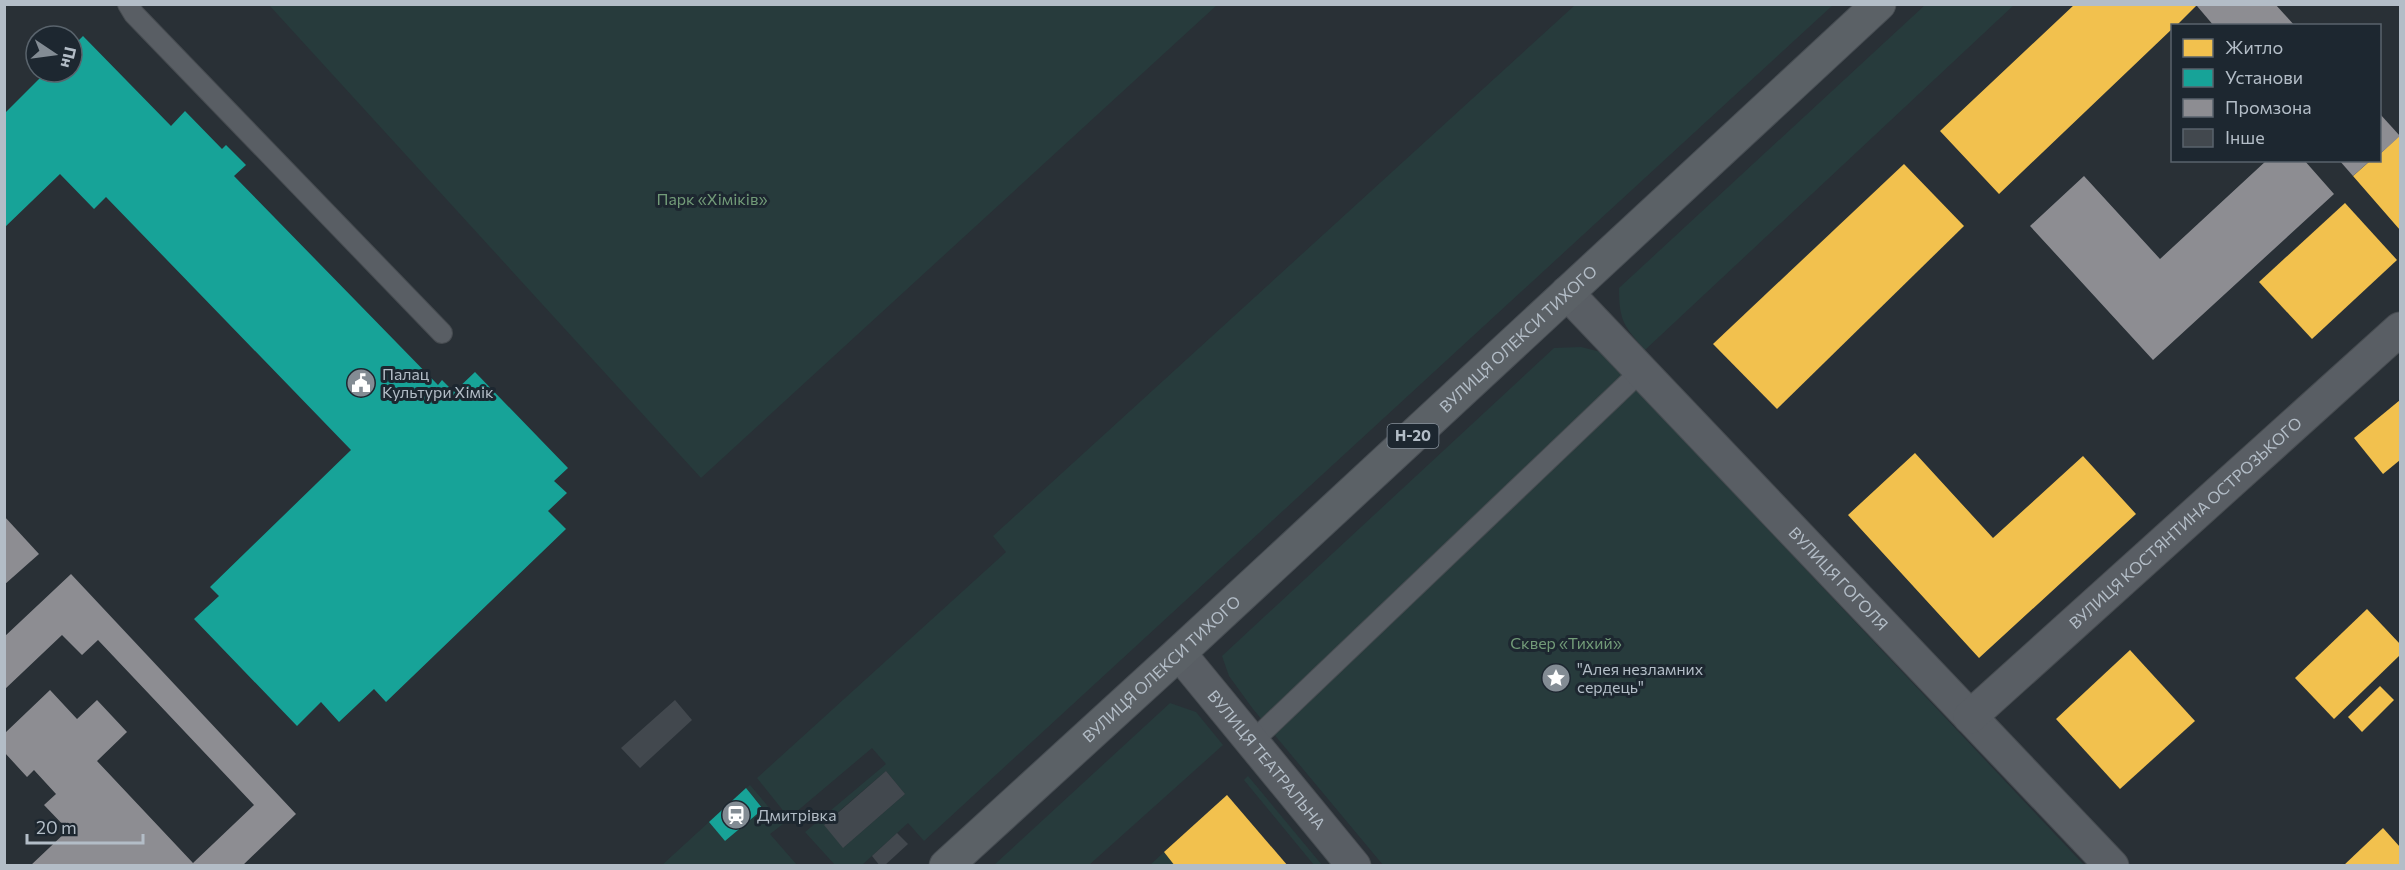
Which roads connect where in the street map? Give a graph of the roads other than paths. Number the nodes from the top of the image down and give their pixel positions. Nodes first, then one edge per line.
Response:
1 (128, 4) edge
2 (1879, 4) edge
3 (1567, 293) junction
4 (2400, 329) edge
5 (442, 333) dead end
6 (1641, 371) junction
7 (1179, 653) junction
8 (1970, 717) junction
9 (1252, 742) junction
10 (946, 866) edge
11 (1354, 866) edge
12 (2112, 866) edge

1 - 5 lane
2 - 3 main road, ВУЛИЦЯ ОЛЕКСИ ТИХОГО / Н-20
3 - 6 street, ВУЛИЦЯ ГОГОЛЯ
3 - 7 main road, ВУЛИЦЯ ОЛЕКСИ ТИХОГО / Н-20
4 - 8 street, ВУЛИЦЯ КОСТЯНТИНА ОСТРОЗЬКОГО
6 - 8 street, ВУЛИЦЯ ГОГОЛЯ
6 - 9 lane
7 - 9 street, ВУЛИЦЯ ТЕАТРАЛЬНА
7 - 10 main road, ВУЛИЦЯ ОЛЕКСИ ТИХОГО / Н-20
8 - 12 street, ВУЛИЦЯ ГОГОЛЯ
9 - 11 street, ВУЛИЦЯ ТЕАТРАЛЬНА

